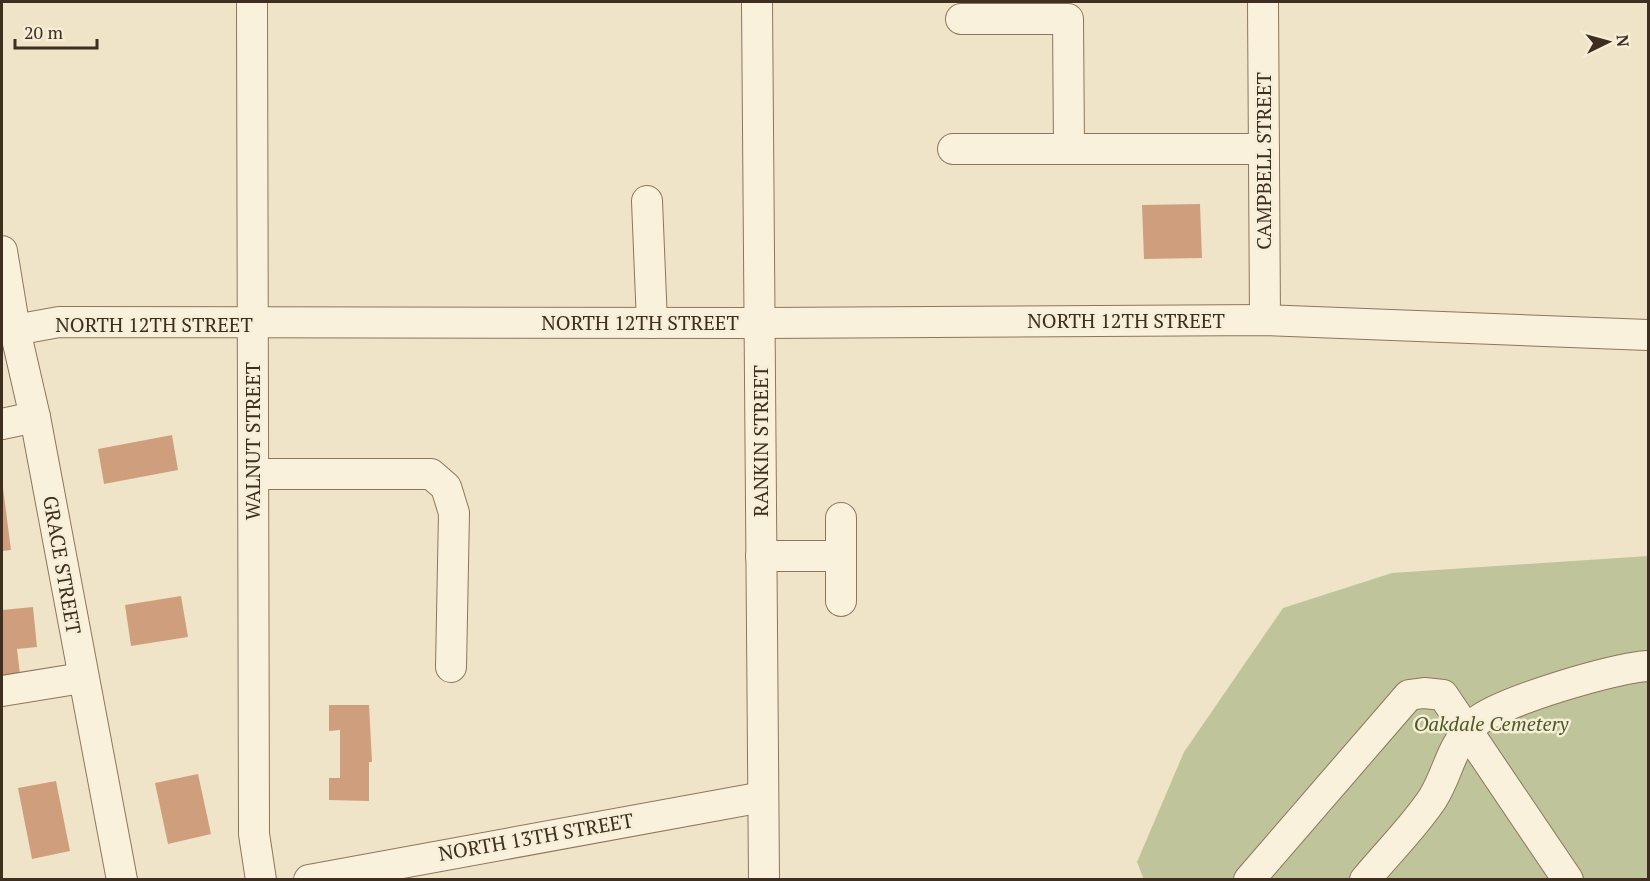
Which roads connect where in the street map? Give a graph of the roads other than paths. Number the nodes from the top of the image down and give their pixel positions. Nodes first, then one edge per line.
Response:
1 (252, 2) edge
2 (757, 2) edge
3 (1263, 2) edge
4 (961, 18) dead end
5 (954, 149) dead end
6 (1069, 149) junction
7 (1264, 149) junction
8 (647, 201) dead end
9 (2, 251) edge
10 (1265, 320) junction
11 (652, 323) junction
12 (760, 323) junction
13 (253, 324) junction
14 (15, 330) junction
15 (1648, 335) edge
16 (35, 417) junction
17 (2, 424) edge
18 (254, 474) junction
19 (841, 518) dead end
20 (761, 556) junction
21 (841, 556) junction
22 (841, 601) dead end
23 (1648, 666) edge
24 (451, 667) dead end
25 (82, 678) junction
26 (2, 691) edge
27 (1468, 731) junction
28 (763, 797) junction
29 (327, 878) edge
30 (122, 879) edge
31 (261, 879) edge
32 (764, 879) edge
33 (1249, 879) edge
34 (1365, 879) edge
35 (1568, 879) edge

1 - 13 street, WALNUT STREET
2 - 12 street, RANKIN STREET
3 - 7 street, CAMPBELL STREET
4 - 6 street
5 - 6 street
6 - 7 street
7 - 10 street, CAMPBELL STREET
8 - 11 street
9 - 14 street, GRACE STREET
10 - 12 street, NORTH 12TH STREET
10 - 15 street, NORTH 12TH STREET
11 - 12 street, NORTH 12TH STREET
11 - 13 street, NORTH 12TH STREET
12 - 20 street, RANKIN STREET
13 - 14 street, NORTH 12TH STREET
13 - 18 street, WALNUT STREET
14 - 16 street, GRACE STREET
16 - 17 street
16 - 25 street, GRACE STREET
18 - 24 street
18 - 31 street, WALNUT STREET
19 - 21 street
20 - 21 street
20 - 28 street, RANKIN STREET
21 - 22 street
23 - 27 street
25 - 26 street
25 - 30 street, GRACE STREET
27 - 33 street
27 - 34 street
27 - 35 street
28 - 29 street, NORTH 13TH STREET
28 - 32 street, RANKIN STREET

